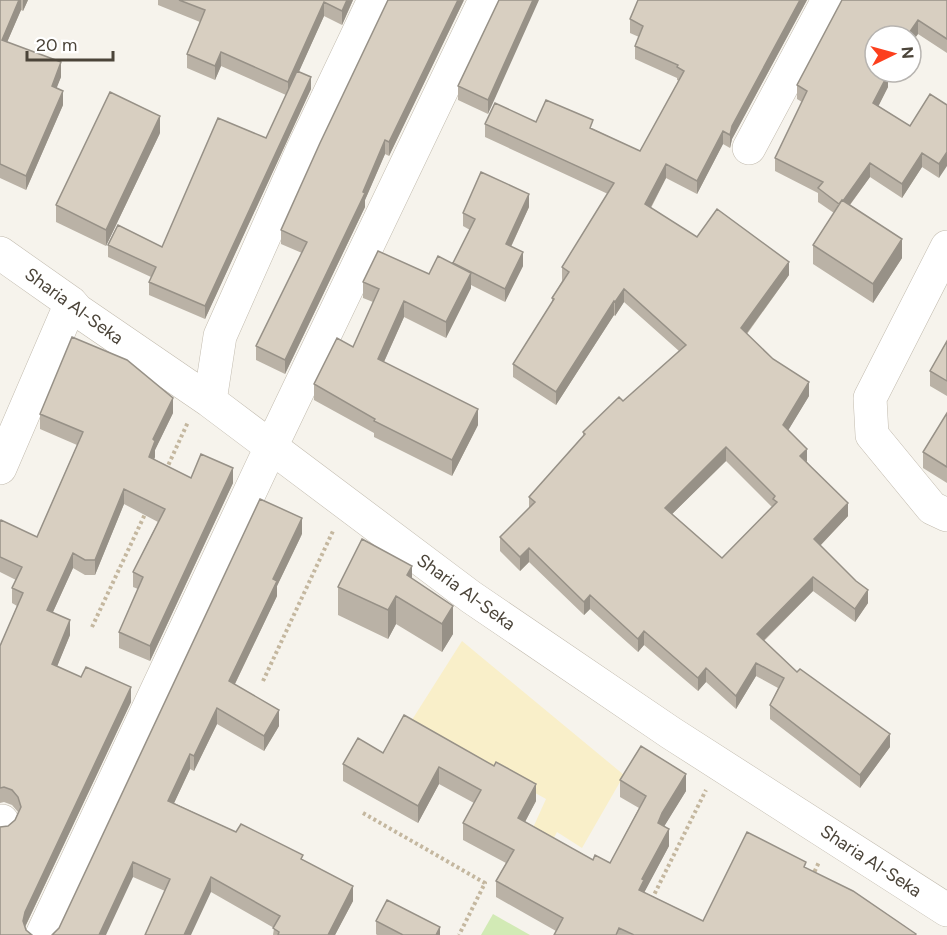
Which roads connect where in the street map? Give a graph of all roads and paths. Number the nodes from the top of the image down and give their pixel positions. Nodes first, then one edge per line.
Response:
1 (374, 0) edge
2 (485, 0) edge
3 (828, 0) edge
4 (749, 148) dead end
5 (947, 247) edge
6 (0, 253) edge
7 (71, 303) junction
8 (205, 398) junction
9 (271, 447) junction
10 (0, 468) edge
11 (161, 479) edge
12 (346, 503) junction
13 (147, 511) edge
14 (947, 515) edge
15 (92, 627) dead end
16 (263, 681) dead end
17 (718, 764) junction
18 (363, 813) dead end
19 (831, 835) junction
20 (808, 885) edge
21 (650, 903) edge
22 (947, 910) edge
23 (42, 935) edge
24 (459, 935) edge

1 - 8 street
2 - 9 street
3 - 4 street
5 - 14 street
6 - 7 street, Sharia Al-Seka
7 - 8 street, Sharia Al-Seka
7 - 10 street
8 - 9 street, Sharia Al-Seka
8 - 11 path
9 - 12 street, Sharia Al-Seka
9 - 23 street
12 - 16 path
12 - 17 street, Sharia Al-Seka
13 - 15 path
17 - 19 street, Sharia Al-Seka
17 - 21 path
18 - 24 path
19 - 20 path
19 - 22 street, Sharia Al-Seka

